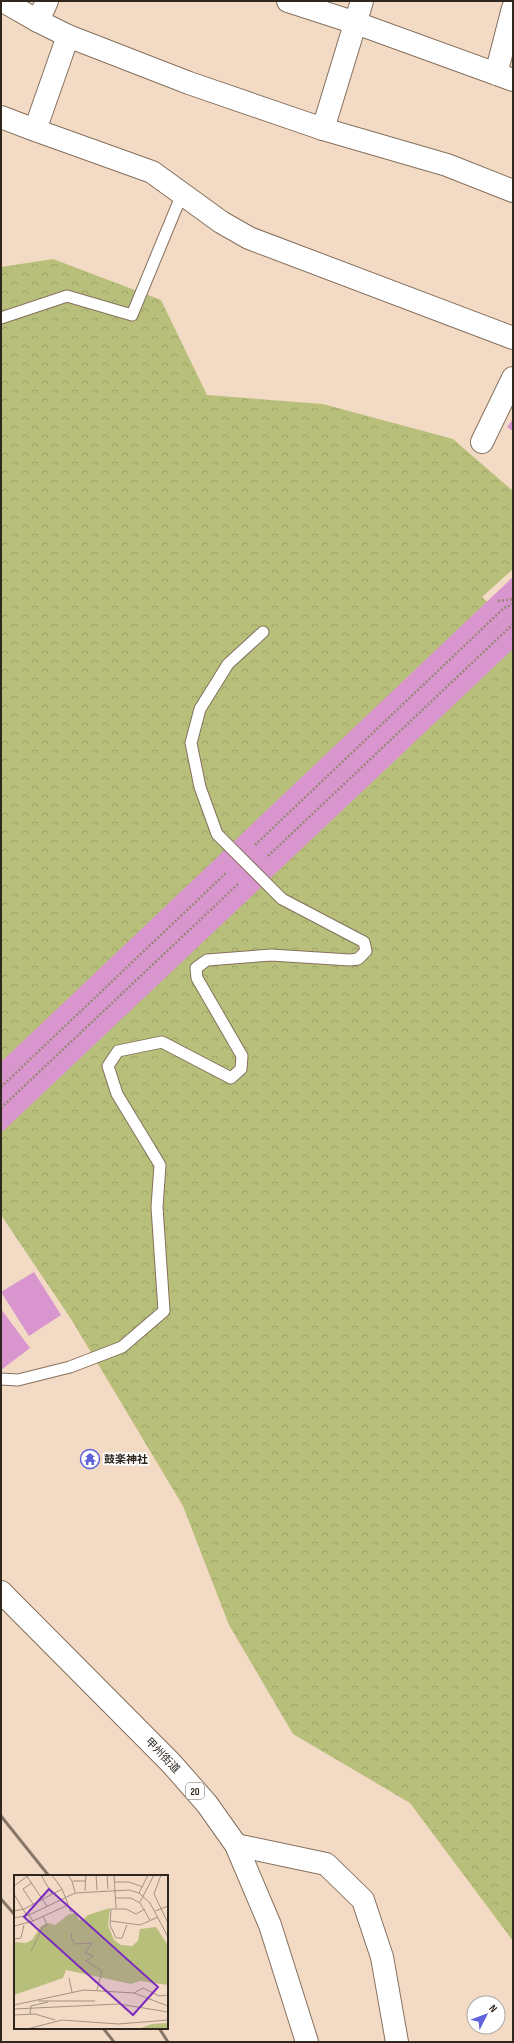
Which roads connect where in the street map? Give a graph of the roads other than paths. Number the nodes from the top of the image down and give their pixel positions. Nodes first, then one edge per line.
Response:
1 (3, 1) edge
2 (47, 1) edge
3 (288, 1) edge
4 (362, 1) edge
5 (513, 8) edge
6 (38, 21) junction
7 (356, 23) junction
8 (68, 36) junction
9 (505, 77) edge
10 (1, 117) edge
11 (323, 129) junction
12 (35, 130) junction
13 (513, 191) edge
14 (182, 194) junction
15 (1, 318) edge
16 (513, 338) edge
17 (513, 378) edge
18 (482, 442) dead end
19 (263, 632) dead end
20 (1, 1379) edge
21 (1, 1592) edge
22 (236, 1845) junction
23 (307, 2042) edge
24 (396, 2042) edge

1 - 6 main road
2 - 6 main road
3 - 7 main road
4 - 7 main road
5 - 9 main road
6 - 8 main road
7 - 9 main road
7 - 11 main road
8 - 11 main road
8 - 12 main road
10 - 12 main road
11 - 13 main road
12 - 14 main road
14 - 15 lane
14 - 16 main road
17 - 18 main road
19 - 20 lane
21 - 22 main road, 甲州街道 / 20
22 - 23 main road, 甲州街道 / 20
22 - 24 main road

